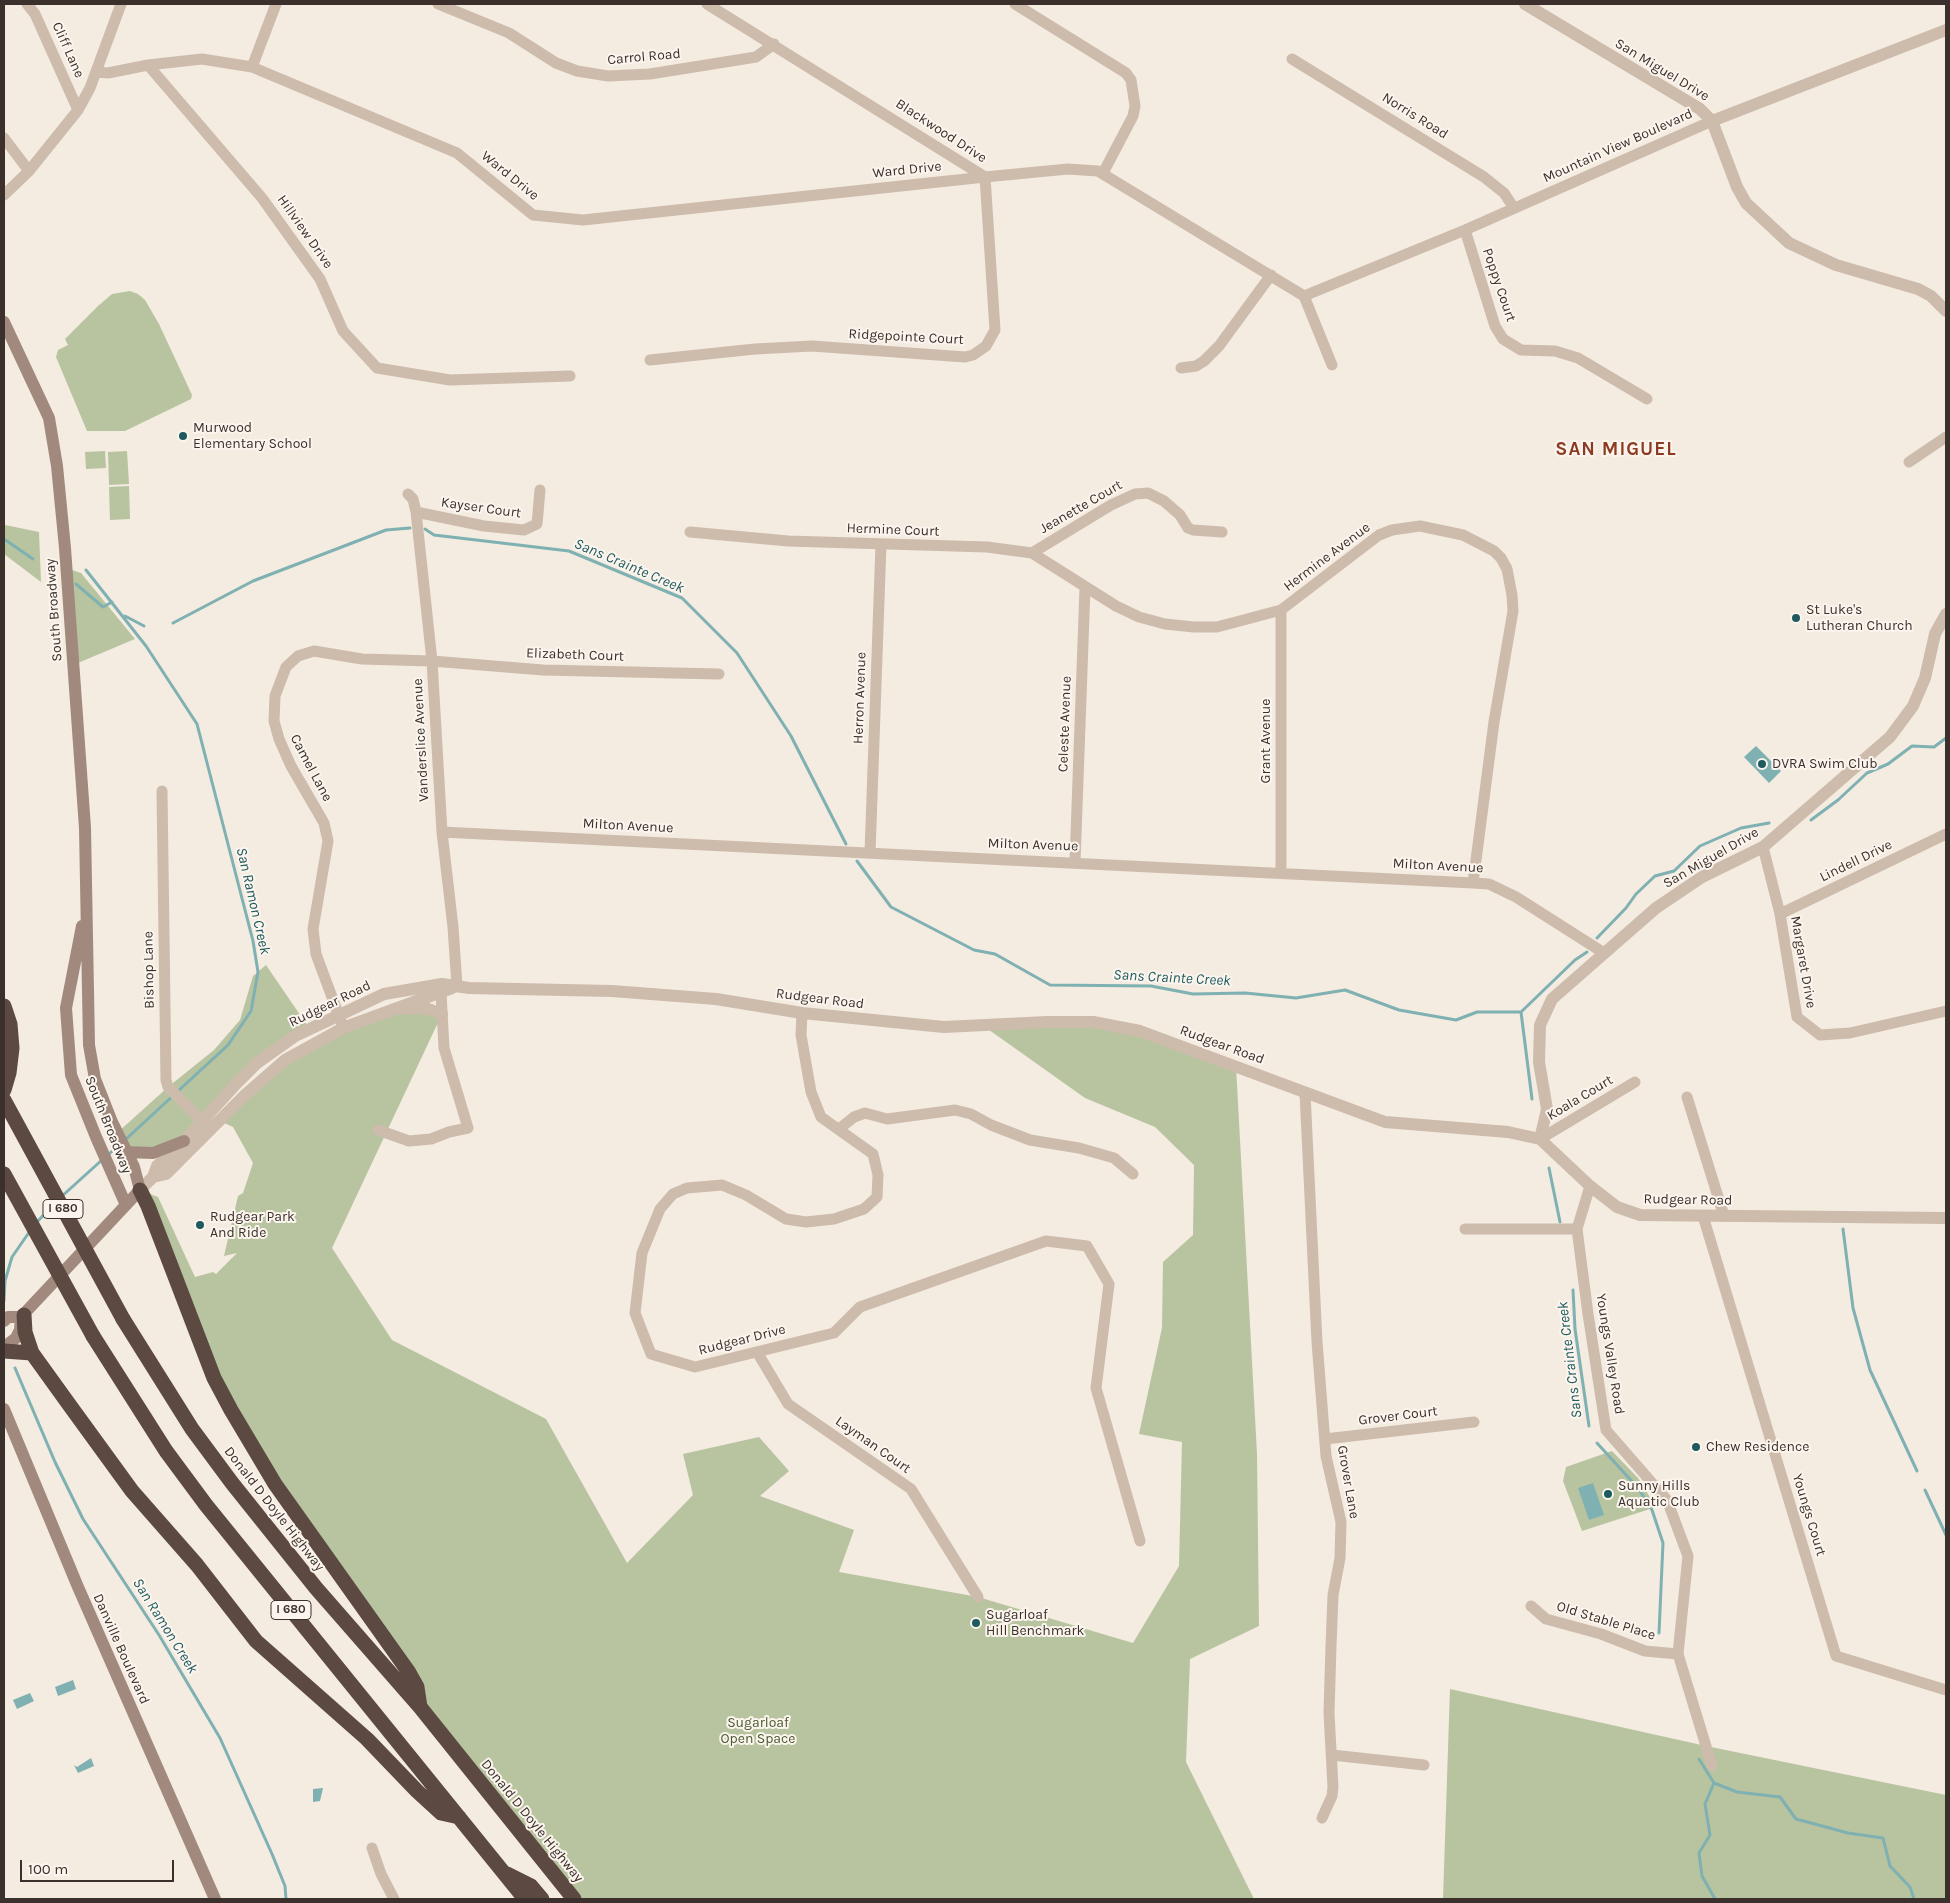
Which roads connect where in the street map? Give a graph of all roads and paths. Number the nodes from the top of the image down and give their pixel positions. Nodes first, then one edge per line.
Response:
1 (27, 4) edge
2 (121, 4) edge
3 (276, 4) edge
4 (438, 4) edge
5 (707, 4) edge
6 (1015, 4) edge
7 (1525, 4) edge
8 (1946, 30) edge
9 (774, 44) junction
10 (1292, 59) dead end
11 (148, 65) junction
12 (252, 68) junction
13 (96, 72) junction
14 (78, 110) junction
15 (1712, 121) junction
16 (4, 138) edge
17 (29, 171) junction
18 (1103, 173) junction
19 (985, 177) junction
20 (4, 196) edge
21 (1514, 208) junction
22 (1466, 230) junction
23 (1271, 275) junction
24 (1304, 296) junction
25 (1946, 311) edge
26 (4, 322) edge
27 (650, 360) dead end
28 (1332, 365) dead end
29 (1181, 368) dead end
30 (570, 376) dead end
31 (1647, 398) dead end
32 (1946, 437) edge
33 (1909, 462) dead end
34 (540, 490) dead end
35 (408, 494) dead end
36 (416, 512) junction
37 (690, 532) dead end
38 (1222, 532) dead end
39 (881, 544) junction
40 (1032, 553) junction
41 (1085, 588) junction
42 (1281, 610) junction
43 (1946, 614) edge
44 (432, 661) junction
45 (718, 674) dead end
46 (162, 791) dead end
47 (442, 832) junction
48 (1946, 834) edge
49 (1763, 847) junction
50 (870, 853) junction
51 (1075, 862) junction
52 (1281, 873) junction
53 (1473, 882) junction
54 (86, 906) junction
55 (1780, 914) junction
56 (1604, 953) junction
57 (457, 986) junction
58 (441, 993) junction
59 (4, 1006) edge
60 (392, 1009) junction
61 (1946, 1011) edge
62 (802, 1013) junction
63 (340, 1014) junction
64 (442, 1014) junction
65 (343, 1028) junction
66 (1635, 1082) dead end
67 (4, 1090) edge
68 (1305, 1093) junction
69 (1687, 1097) dead end
70 (4, 1100) edge
71 (201, 1120) junction
72 (839, 1129) junction
73 (212, 1130) junction
74 (378, 1130) dead end
75 (1540, 1139) junction
76 (186, 1147) junction
77 (126, 1152) junction
78 (4, 1174) edge
79 (1133, 1174) dead end
80 (1590, 1186) junction
81 (140, 1190) junction
82 (126, 1205) junction
83 (1702, 1216) junction
84 (1724, 1216) junction
85 (1946, 1218) edge
86 (1465, 1229) dead end
87 (1577, 1229) junction
88 (22, 1316) junction
89 (4, 1321) edge
90 (4, 1349) edge
91 (757, 1352) junction
92 (32, 1353) junction
93 (4, 1408) edge
94 (1474, 1422) dead end
95 (1325, 1440) junction
96 (1140, 1541) dead end
97 (978, 1597) dead end
98 (1531, 1606) dead end
99 (1678, 1654) junction
100 (1946, 1690) edge
101 (420, 1707) junction
102 (1332, 1755) junction
103 (1424, 1765) dead end
104 (1712, 1766) dead end
105 (459, 1817) junction
106 (1322, 1818) dead end
107 (372, 1848) dead end
108 (503, 1872) junction
109 (215, 1899) edge
110 (394, 1899) edge
111 (525, 1899) edge
112 (542, 1899) edge
113 (574, 1899) edge

1 - 14 street, Cliff Lane
2 - 13 street
3 - 12 street
4 - 9 street, Carrol Road
5 - 9 street, Blackwood Drive
6 - 18 street
7 - 15 street, San Miguel Drive
8 - 15 street, Mountain View Boulevard
9 - 19 street, Blackwood Drive
10 - 21 street, Norris Road
11 - 12 street, Ward Drive
11 - 13 street, Ward Drive
11 - 30 street, Hillview Drive
12 - 19 street, Ward Drive
13 - 14 street
14 - 17 street
15 - 21 street, Mountain View Boulevard
15 - 25 street, San Miguel Drive
16 - 17 street
17 - 20 street
18 - 19 street, Blackwood Drive
18 - 23 street, Blackwood Drive
19 - 27 street, Ridgepointe Court
21 - 22 street, Mountain View Boulevard
22 - 24 street, Mountain View Boulevard
22 - 31 street, Poppy Court
23 - 24 street, Blackwood Drive
23 - 29 street
24 - 28 street
26 - 54 main road, South Broadway
32 - 33 street
34 - 36 street, Kayser Court
35 - 36 street, Vanderslice Avenue
36 - 44 street, Vanderslice Avenue
37 - 39 street, Hermine Court
38 - 40 street, Jeanette Court
39 - 40 street, Hermine Court
39 - 50 street, Herron Avenue
40 - 41 street, Hermine Court
41 - 42 street, Hermine Avenue
41 - 51 street, Celeste Avenue
42 - 52 street, Grant Avenue
42 - 53 street, Hermine Avenue
43 - 49 street, San Miguel Drive
44 - 45 street, Elizabeth Court
44 - 47 street, Vanderslice Avenue
44 - 63 street, Camel Lane
46 - 71 street, Bishop Lane
47 - 50 street, Milton Avenue
47 - 57 street, Vanderslice Avenue
48 - 55 street, Lindell Drive
49 - 55 street, Margaret Drive
49 - 56 street, San Miguel Drive
50 - 51 street, Milton Avenue
51 - 52 street, Milton Avenue
52 - 53 street, Milton Avenue
53 - 56 street, Milton Avenue
54 - 77 main road, South Broadway
54 - 82 main road, South Broadway
55 - 61 street, Margaret Drive
56 - 75 street, San Miguel Drive
57 - 58 street, Rudgear Road
57 - 62 street, Rudgear Road
57 - 63 street, Rudgear Road
58 - 60 street, Rudgear Road
58 - 64 street
59 - 67 highway
60 - 64 street
60 - 65 street, Rudgear Road
62 - 68 street, Rudgear Road
62 - 72 street, Rudgear Drive
63 - 65 street, Camel Lane
63 - 71 street, Rudgear Road
64 - 74 street
65 - 73 street, Rudgear Road
66 - 75 street, Koala Court
68 - 75 street, Rudgear Road
68 - 95 street, Grover Lane
69 - 84 street
70 - 101 highway, Donald D Doyle Highway / I 680, bridge
71 - 73 street, Bishop Lane
71 - 76 street, Rudgear Road
72 - 79 street
72 - 91 street, Rudgear Drive
73 - 76 street, Rudgear Road
75 - 80 street, Rudgear Road
76 - 77 main road
76 - 81 street, Rudgear Road
77 - 81 main road, South Broadway
78 - 105 highway, I 680, bridge
80 - 83 street, Rudgear Road
80 - 87 street, Youngs Valley Road
81 - 82 main road, Rudgear Road
81 - 101 highway
82 - 88 main road, Rudgear Road
83 - 84 street, Rudgear Road
83 - 100 street, Youngs Court
84 - 85 street, Rudgear Road
86 - 87 street
87 - 99 street, Youngs Valley Road
88 - 89 main road
88 - 90 main road, Rudgear Road
88 - 92 highway
90 - 92 highway
91 - 96 street, Rudgear Drive
91 - 97 street, Layman Court
92 - 105 highway
93 - 109 main road, Danville Boulevard
94 - 95 street, Grover Court
95 - 102 street, Grover Lane
98 - 99 street, Old Stable Place
99 - 104 street, Youngs Valley Road
101 - 113 highway, Donald D Doyle Highway / I 680
102 - 103 street
102 - 106 street, Grover Lane
105 - 108 highway, I 680
107 - 110 street
108 - 111 highway, I 680
108 - 112 highway, I 680

